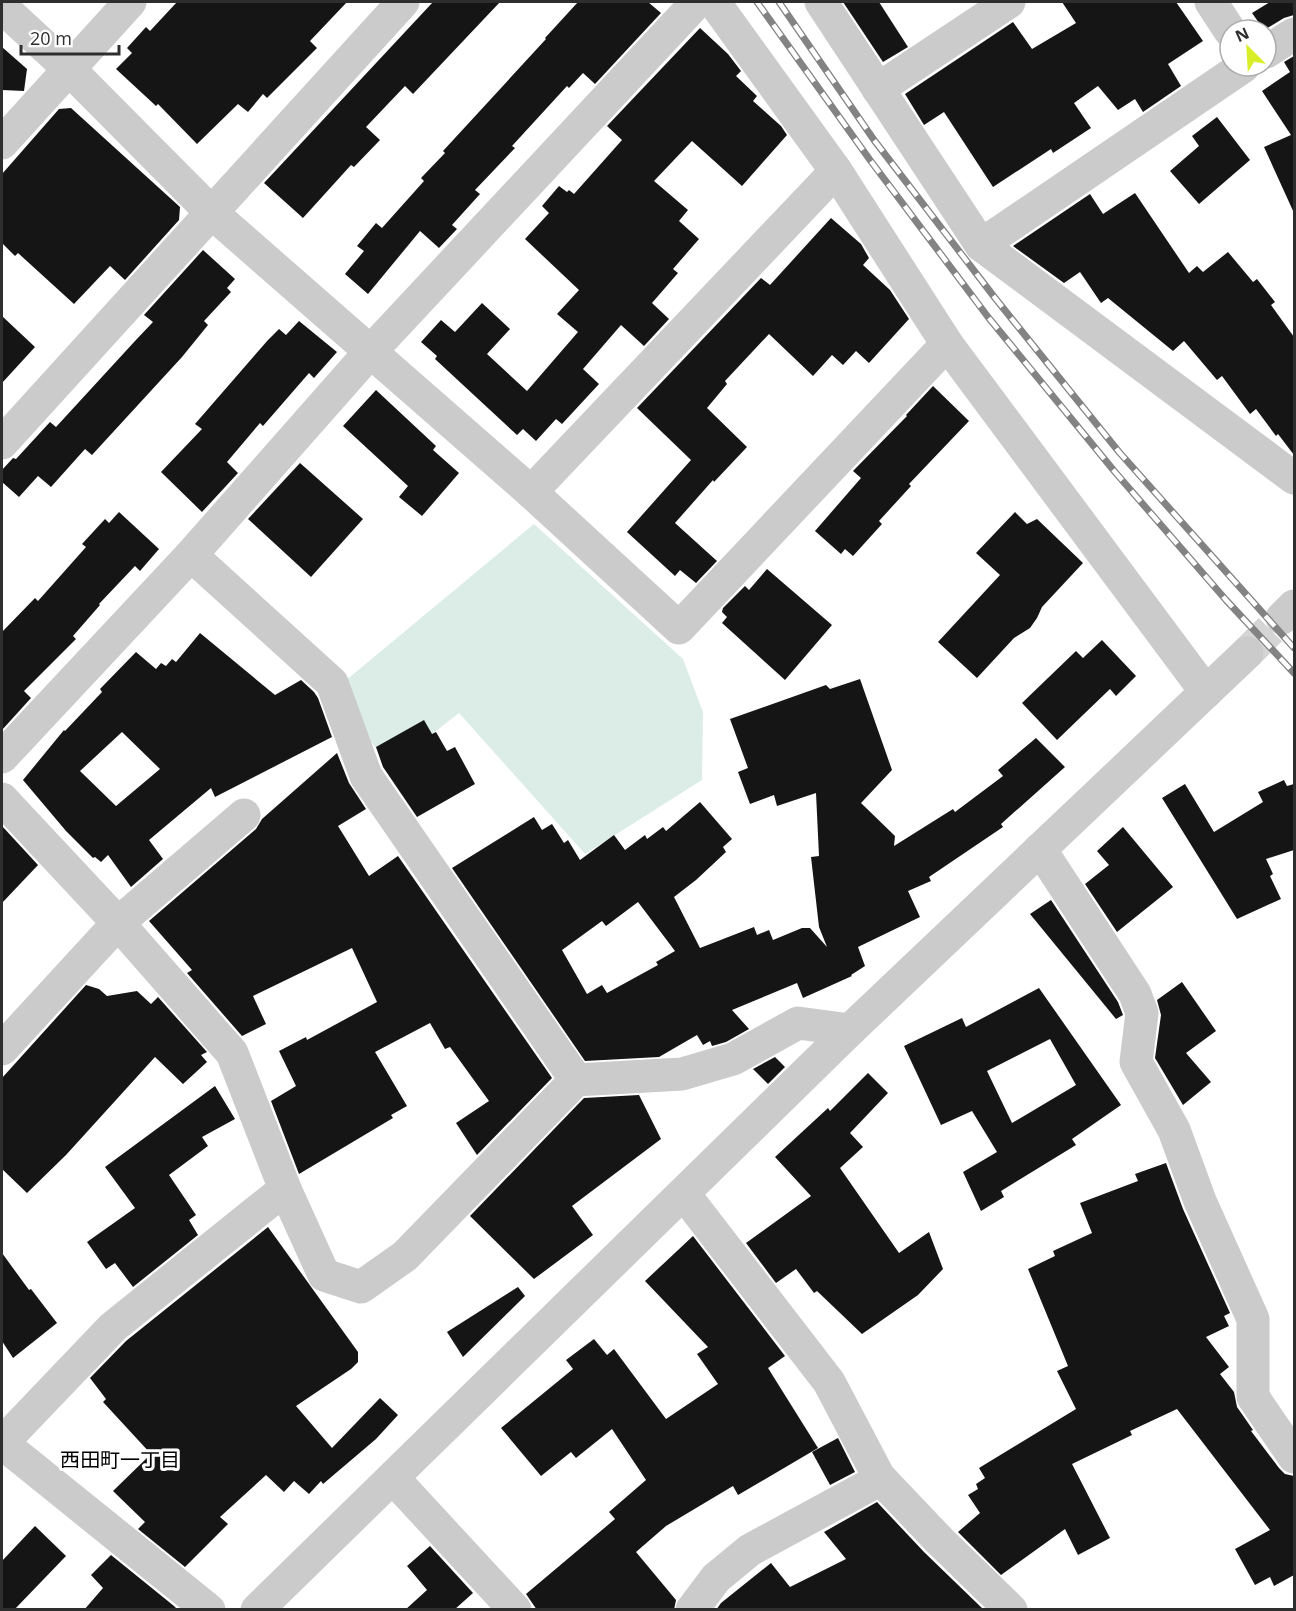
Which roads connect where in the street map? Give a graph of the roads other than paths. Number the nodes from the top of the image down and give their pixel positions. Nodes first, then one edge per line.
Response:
1 (130, 2) edge
2 (402, 2) edge
3 (697, 2) edge
4 (714, 2) edge
5 (821, 2) edge
6 (1009, 2) edge
7 (1211, 2) edge
8 (2, 7) edge
9 (1221, 18) edge
10 (1294, 34) edge
11 (1278, 44) edge
12 (69, 69) junction
13 (1226, 78) edge
14 (878, 89) junction
15 (2, 143) edge
16 (836, 171) junction
17 (213, 213) junction
18 (981, 246) junction
19 (947, 344) junction
20 (371, 351) junction
21 (2, 443) edge
22 (1294, 478) edge
23 (531, 492) junction
24 (191, 555) junction
25 (1247, 653) tunnel mouth
26 (1206, 693) junction
27 (2, 757) edge
28 (2, 799) edge
29 (244, 815) dead end
30 (1040, 849) junction
31 (118, 923) junction
32 (850, 1030) junction
33 (2, 1049) edge
34 (576, 1080) junction
35 (285, 1189) junction
36 (684, 1194) junction
37 (1294, 1457) edge
38 (879, 1477) junction
39 (393, 1478) junction
40 (209, 1610) edge
41 (257, 1610) edge
42 (515, 1610) edge
43 (692, 1610) edge
44 (1011, 1610) edge

1 - 12 street
2 - 17 street
3 - 20 street
4 - 16 street
5 - 14 street
6 - 14 street
7 - 9 street
8 - 12 street
10 - 11 street
12 - 15 street
12 - 17 street
13 - 18 street
14 - 18 street
16 - 19 street
16 - 23 street
17 - 20 street
17 - 21 street
18 - 22 street
19 - 23 street
19 - 26 street
20 - 23 street
20 - 24 street
24 - 27 street
24 - 34 street
25 - 26 street
26 - 30 street
28 - 31 street
29 - 31 street
30 - 32 street
30 - 37 street
31 - 33 street
31 - 35 street
32 - 34 street
32 - 36 street
34 - 35 street
35 - 40 street
36 - 38 street
36 - 39 street
38 - 43 street
38 - 44 street
39 - 41 street
39 - 42 street

